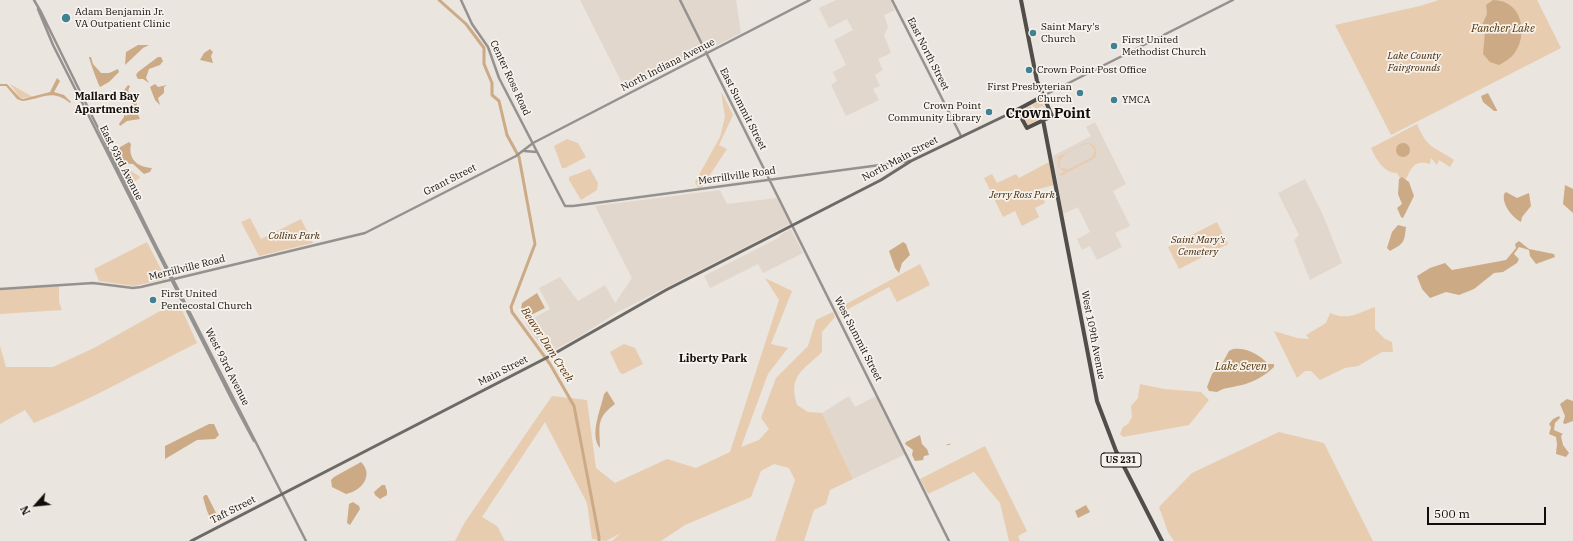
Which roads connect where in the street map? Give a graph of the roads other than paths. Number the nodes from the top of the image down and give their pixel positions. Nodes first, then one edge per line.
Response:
1 (34, 0) edge
2 (461, 0) edge
3 (680, 0) edge
4 (810, 0) edge
5 (892, 0) edge
6 (1021, 0) edge
7 (1233, 0) edge
8 (706, 54) junction
9 (1043, 96) junction
10 (1017, 110) junction
11 (1043, 120) junction
12 (961, 136) junction
13 (533, 143) junction
14 (524, 151) junction
15 (537, 152) junction
16 (911, 161) junction
17 (769, 179) junction
18 (565, 206) joint
19 (792, 225) junction
20 (373, 229) joint
21 (150, 236) joint
22 (172, 280) junction
23 (0, 289) edge
24 (282, 494) junction
25 (191, 541) edge
26 (306, 541) edge
27 (949, 541) edge
28 (1162, 541) edge

1 - 21 street, East 93rd Avenue
2 - 13 street, Center Ross Road
3 - 8 street, East Summit Street
4 - 8 street, North Indiana Avenue
5 - 12 street, East North Street
6 - 9 main road
7 - 9 street
8 - 13 street, North Indiana Avenue
8 - 17 street, East Summit Street
9 - 10 main road
9 - 11 main road
10 - 11 main road
10 - 12 main road, North Main Street
11 - 28 main road, West 109th Avenue / US 231
12 - 16 main road, North Main Street
13 - 14 street, Grant Street
13 - 15 street, Center Ross Road
14 - 15 street
14 - 20 street, Grant Street
15 - 18 street, Center Ross Road
16 - 17 street, Merrillville Road
16 - 19 main road, North Main Street
17 - 18 street, Merrillville Road
17 - 19 street, East Summit Street
19 - 24 main road, Main Street
19 - 27 street, West Summit Street
20 - 22 street, Merrillville Road
21 - 22 street, West 93rd Avenue
22 - 23 street, Merrillville Road
22 - 24 street, West 93rd Avenue
24 - 25 main road, Taft Street
24 - 26 street, West 93rd Avenue

